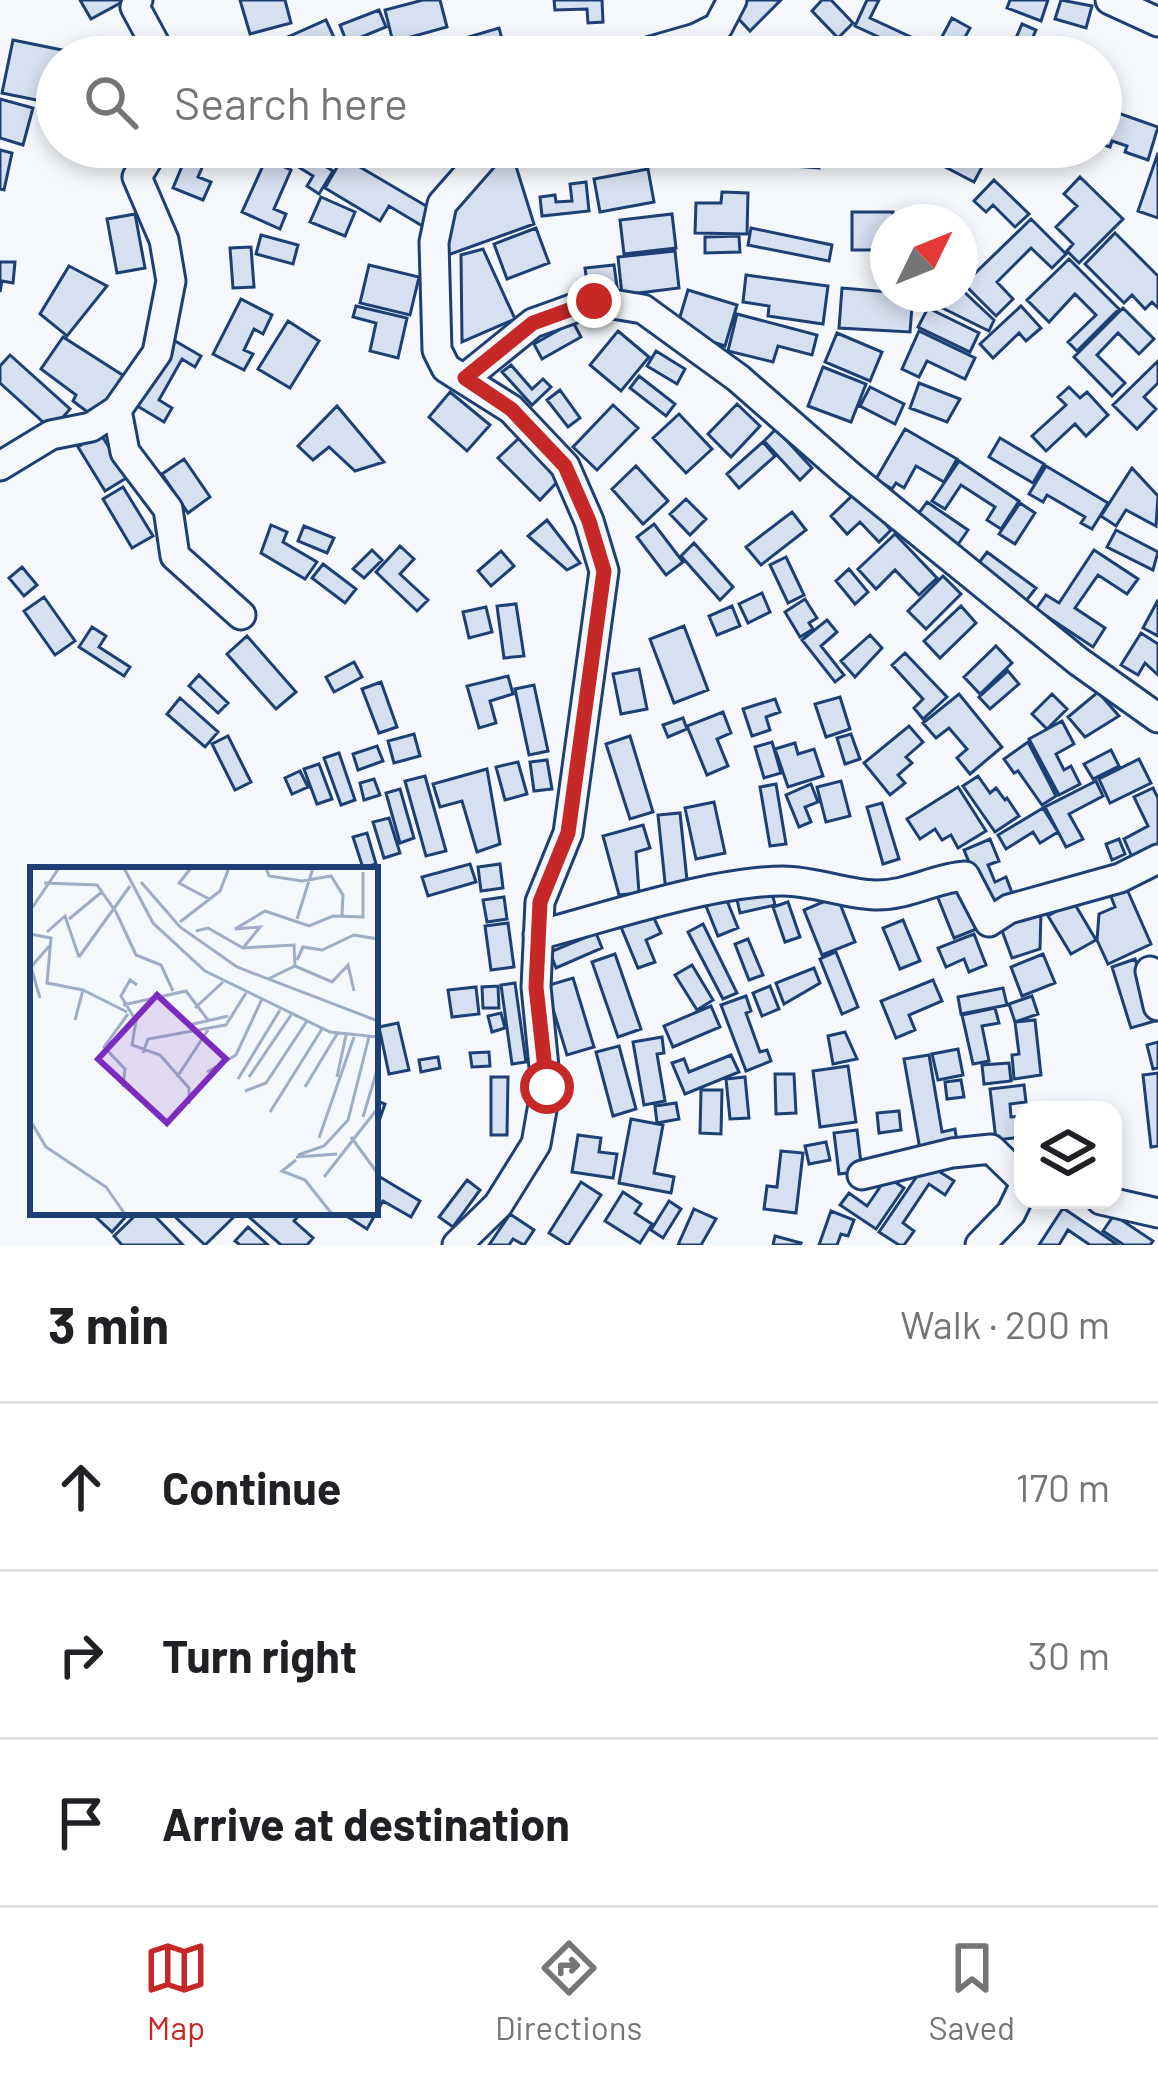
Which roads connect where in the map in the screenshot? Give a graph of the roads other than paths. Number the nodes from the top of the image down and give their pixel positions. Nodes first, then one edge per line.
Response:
1 (138, 0) edge
2 (732, 0) edge
3 (1110, 0) edge
4 (1158, 22) edge
5 (151, 36) edge
6 (700, 36) edge
7 (142, 168) edge
8 (474, 168) edge
9 (465, 378) junction
10 (117, 410) junction
11 (0, 466) edge
12 (241, 615) dead end
13 (1158, 718) edge
14 (1158, 859) edge
15 (538, 935) junction
16 (1150, 971) dead end
17 (1158, 1006) edge
18 (1014, 1174) edge
19 (862, 1175) dead end
20 (1122, 1205) edge
21 (1014, 1206) edge
22 (1158, 1214) edge
23 (458, 1245) edge
24 (980, 1245) edge

1 - 5 street
2 - 6 street
3 - 4 street
7 - 10 street
8 - 9 street
9 - 13 street
9 - 15 street
10 - 11 street
10 - 12 street
14 - 15 street
15 - 23 street
16 - 17 street
18 - 19 street
20 - 22 street
21 - 24 street

